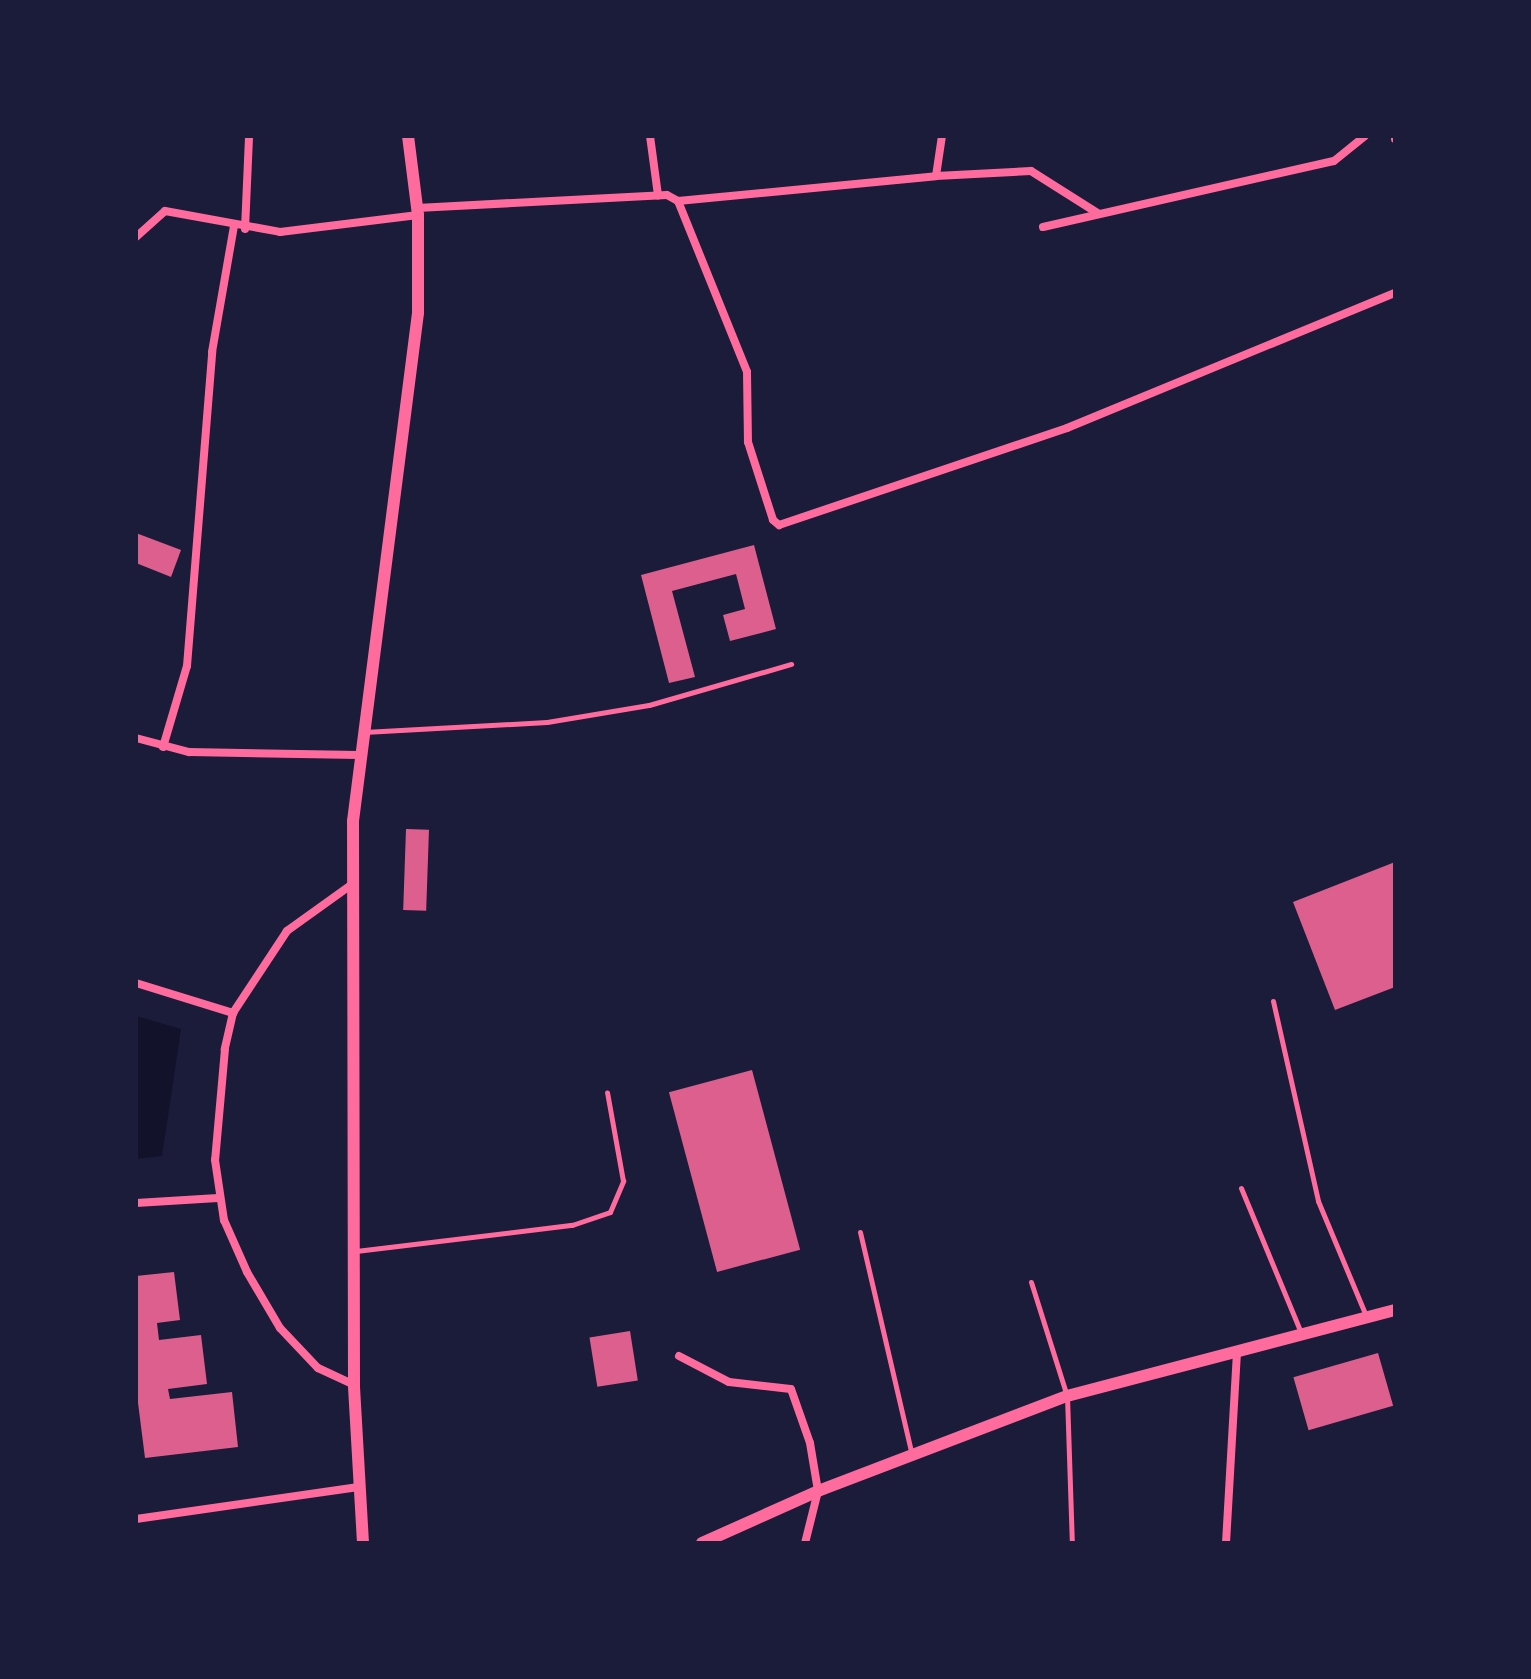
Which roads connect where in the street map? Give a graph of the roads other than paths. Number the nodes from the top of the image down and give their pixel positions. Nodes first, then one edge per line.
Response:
1 (249, 136) edge
2 (408, 136) edge
3 (650, 136) edge
4 (942, 136) edge
5 (1365, 136) edge
6 (936, 176) junction
7 (658, 195) junction
8 (678, 201) junction
9 (417, 212) junction
10 (1099, 214) junction
11 (234, 226) junction
12 (1043, 227) dead end
13 (245, 229) junction
14 (136, 237) edge
15 (1395, 293) edge
16 (791, 664) dead end
17 (361, 732) junction
18 (136, 738) edge
19 (163, 747) junction
20 (359, 755) junction
21 (351, 885) junction
22 (136, 983) edge
23 (1273, 1001) dead end
24 (233, 1013) junction
25 (607, 1092) dead end
26 (1241, 1188) dead end
27 (218, 1198) junction
28 (136, 1203) edge
29 (860, 1232) dead end
30 (356, 1251) junction
31 (1031, 1282) dead end
32 (1395, 1310) edge
33 (1367, 1319) junction
34 (1303, 1338) junction
35 (1237, 1352) junction
36 (679, 1356) dead end
37 (354, 1385) junction
38 (1067, 1396) junction
39 (912, 1457) junction
40 (357, 1487) junction
41 (818, 1491) junction
42 (136, 1519) edge
43 (363, 1543) edge
44 (702, 1543) edge
45 (805, 1543) edge
46 (1072, 1543) edge
47 (1226, 1543) edge

1 - 13 street
2 - 9 street
3 - 7 street
4 - 6 street
5 - 10 street
6 - 8 street
6 - 10 street
7 - 8 street
7 - 9 street
8 - 15 street
9 - 13 street
9 - 17 street
10 - 12 street
11 - 13 street
11 - 14 street
11 - 19 street
16 - 17 lane
17 - 20 street
18 - 19 street
19 - 20 street
20 - 21 street
21 - 24 street
21 - 30 street
22 - 24 street
23 - 33 lane
24 - 27 street
25 - 30 lane
26 - 34 lane
27 - 28 street
27 - 37 street
29 - 39 lane
30 - 37 street
31 - 38 lane
32 - 33 street
33 - 34 street
34 - 35 street
35 - 38 street
35 - 47 street
36 - 41 street
37 - 40 street
38 - 39 street
38 - 46 lane
39 - 41 street
40 - 42 street
40 - 43 street
41 - 44 street
41 - 45 street

